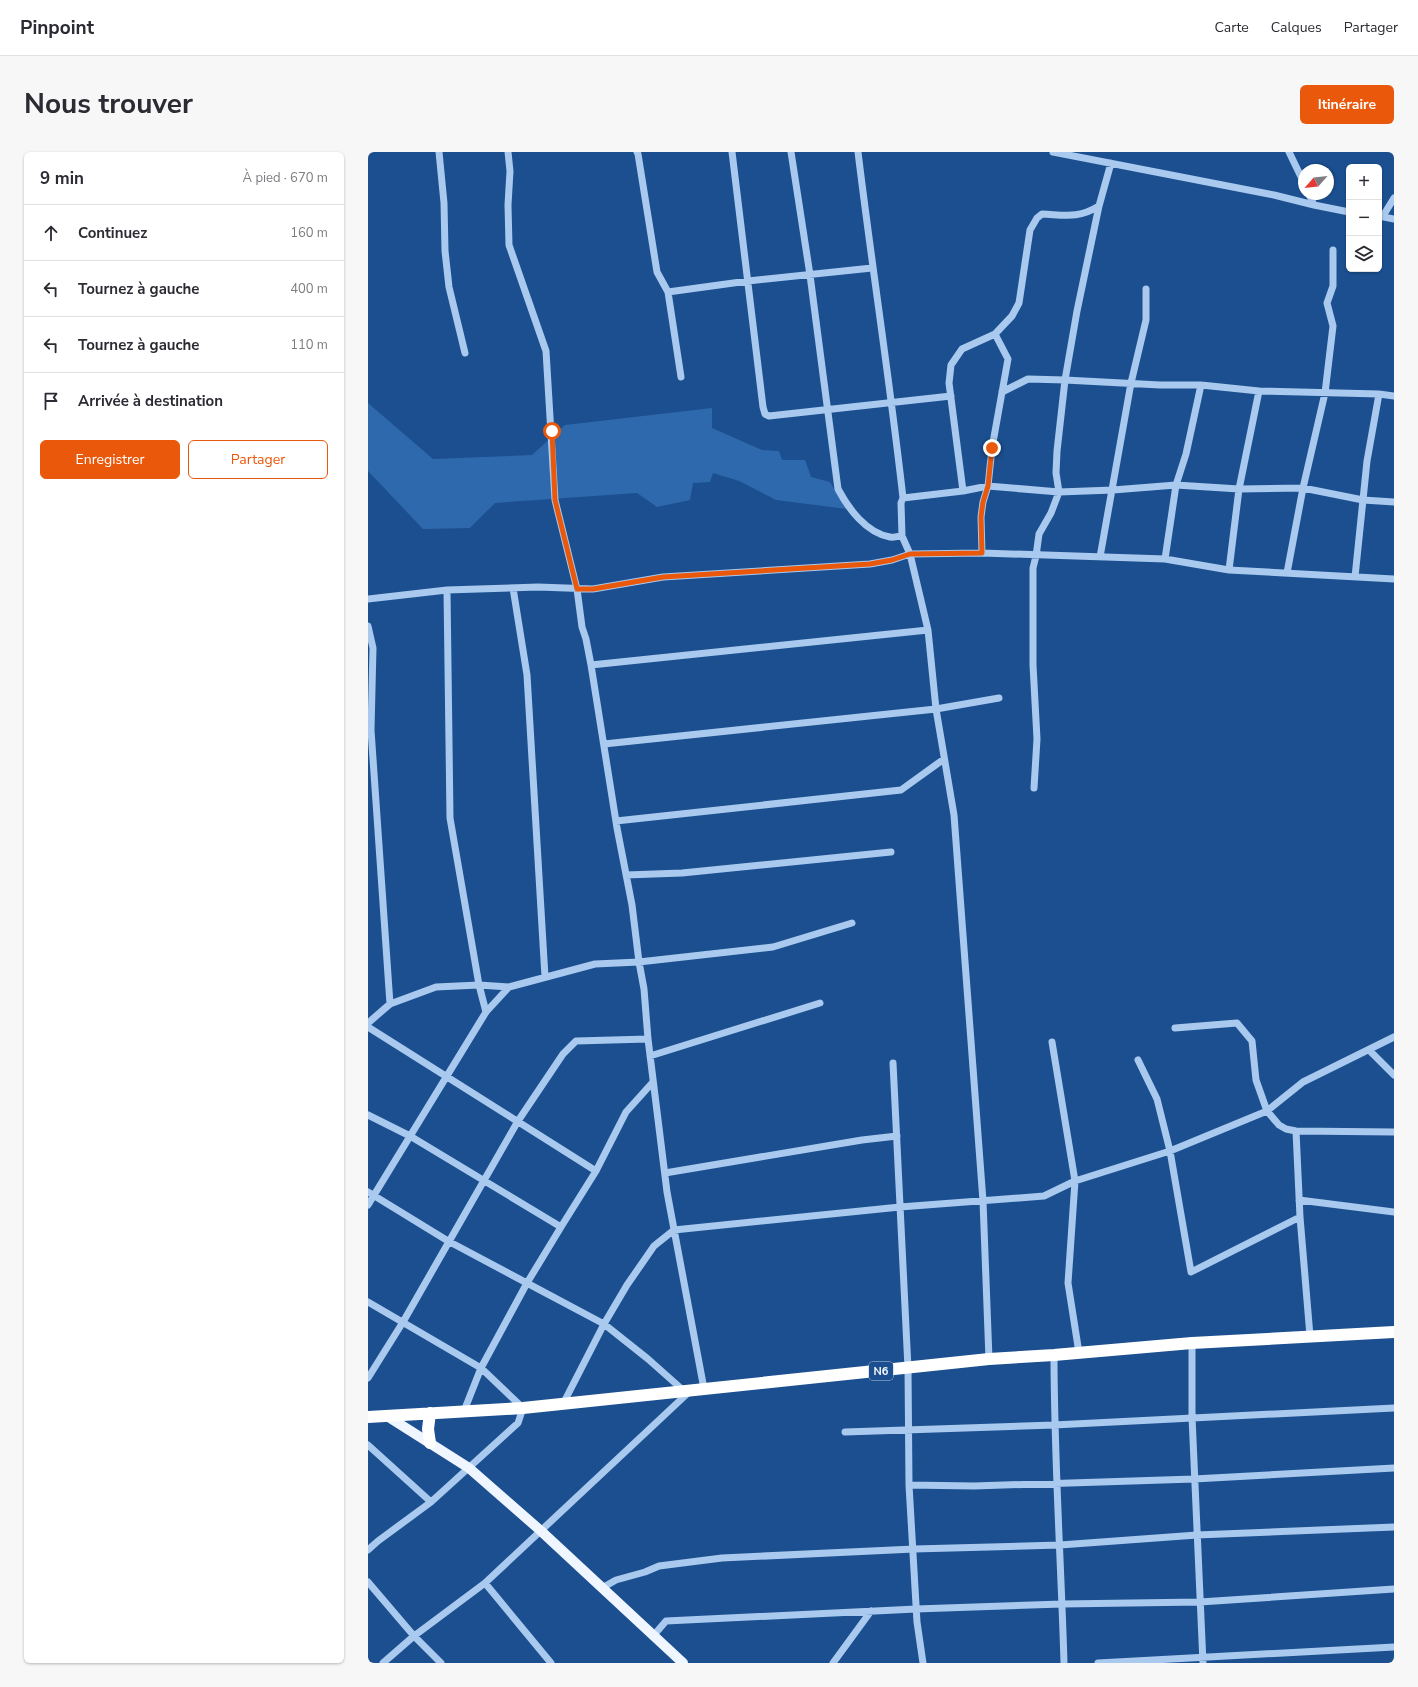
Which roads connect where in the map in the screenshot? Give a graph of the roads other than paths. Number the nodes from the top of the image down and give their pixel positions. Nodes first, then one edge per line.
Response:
1 (439, 152) edge
2 (508, 152) edge
3 (637, 152) edge
4 (732, 152) edge
5 (791, 152) edge
6 (858, 152) edge
7 (1053, 152) edge
8 (1289, 152) edge
9 (1111, 163) junction
10 (1298, 171) edge
11 (1394, 198) edge
12 (1312, 200) edge
13 (1314, 205) junction
14 (1099, 206) junction
15 (1346, 211) edge
16 (1382, 215) edge
17 (1382, 216) edge
18 (1394, 218) edge
19 (1333, 250) dead end
20 (872, 268) junction
21 (810, 275) junction
22 (748, 282) junction
23 (1146, 289) dead end
24 (668, 292) junction
25 (995, 334) junction
26 (465, 353) dead end
27 (681, 377) dead end
28 (1065, 380) junction
29 (1131, 384) junction
30 (1201, 386) junction
31 (1259, 391) junction
32 (1002, 392) junction
33 (1324, 393) junction
34 (1378, 394) junction
35 (951, 396) junction
36 (1394, 396) edge
37 (892, 402) junction
38 (827, 410) junction
39 (1176, 485) junction
40 (988, 486) junction
41 (1302, 488) junction
42 (1239, 489) junction
43 (1113, 490) junction
44 (963, 491) junction
45 (1059, 492) junction
46 (903, 498) junction
47 (1363, 500) junction
48 (1394, 502) edge
49 (902, 536) junction
50 (982, 553) junction
51 (910, 554) junction
52 (1036, 556) junction
53 (1100, 558) junction
54 (1165, 559) junction
55 (1229, 570) junction
56 (1287, 573) junction
57 (1355, 576) junction
58 (1394, 579) edge
59 (513, 588) junction
60 (577, 589) junction
61 (447, 590) junction
62 (368, 599) edge
63 (368, 626) edge
64 (928, 630) junction
65 (591, 665) junction
66 (999, 698) dead end
67 (936, 709) junction
68 (604, 744) junction
69 (944, 759) junction
70 (1034, 788) dead end
71 (616, 822) junction
72 (891, 852) dead end
73 (626, 875) junction
74 (852, 923) dead end
75 (639, 962) junction
76 (545, 977) junction
77 (479, 985) junction
78 (509, 987) junction
79 (820, 1003) dead end
80 (390, 1004) junction
81 (486, 1012) junction
82 (368, 1023) edge
83 (368, 1027) edge
84 (1175, 1028) dead end
85 (1394, 1037) edge
86 (648, 1039) junction
87 (1052, 1042) dead end
88 (1369, 1050) junction
89 (650, 1056) junction
90 (1138, 1060) dead end
91 (893, 1063) dead end
92 (1394, 1074) edge
93 (447, 1078) junction
94 (653, 1082) junction
95 (1267, 1112) junction
96 (368, 1115) edge
97 (518, 1121) junction
98 (1296, 1131) junction
99 (1394, 1132) edge
100 (410, 1136) junction
101 (897, 1136) junction
102 (1170, 1151) junction
103 (596, 1171) junction
104 (665, 1173) junction
105 (483, 1180) junction
106 (1075, 1181) junction
107 (370, 1194) edge
108 (1299, 1200) junction
109 (983, 1201) junction
110 (368, 1205) edge
111 (900, 1207) junction
112 (1394, 1212) edge
113 (1300, 1217) junction
114 (561, 1227) junction
115 (674, 1230) junction
116 (448, 1241) junction
117 (527, 1283) junction
118 (368, 1302) edge
119 (403, 1322) junction
120 (604, 1324) junction
121 (1394, 1332) edge
122 (1310, 1336) junction
123 (1192, 1343) junction
124 (1079, 1353) junction
125 (1054, 1355) junction
126 (989, 1359) junction
127 (481, 1368) junction
128 (908, 1368) junction
129 (368, 1378) edge
130 (704, 1389) junction
131 (687, 1391) junction
132 (563, 1404) junction
133 (523, 1408) junction
134 (1394, 1408) edge
135 (464, 1411) junction
136 (430, 1413) junction
137 (387, 1416) junction
138 (368, 1417) edge
139 (1192, 1417) junction
140 (1054, 1425) junction
141 (910, 1430) junction
142 (845, 1432) dead end
143 (430, 1443) junction
144 (368, 1445) edge
145 (469, 1468) junction
146 (1394, 1468) edge
147 (1194, 1479) junction
148 (1056, 1483) junction
149 (909, 1484) junction
150 (431, 1502) junction
151 (1394, 1527) edge
152 (541, 1531) junction
153 (1198, 1535) junction
154 (1060, 1546) junction
155 (914, 1549) junction
156 (368, 1550) edge
157 (368, 1582) edge
158 (485, 1583) junction
159 (602, 1588) junction
160 (1394, 1589) edge
161 (1200, 1602) junction
162 (1062, 1604) junction
163 (916, 1609) junction
164 (871, 1611) junction
165 (654, 1635) junction
166 (414, 1636) junction
167 (1394, 1647) edge
168 (1202, 1661) edge
169 (383, 1663) edge
170 (441, 1663) edge
171 (551, 1663) edge
172 (683, 1663) edge
173 (832, 1663) edge
174 (923, 1663) edge
175 (1064, 1663) edge
176 (1098, 1663) edge

1 - 26 street
2 - 60 street
3 - 24 street
4 - 22 street
5 - 21 street
6 - 20 street
7 - 9 street
8 - 10 street
9 - 13 street
9 - 14 street
11 - 16 street
12 - 13 street
13 - 15 street
14 - 25 street
14 - 28 street
17 - 18 street
19 - 33 street
20 - 21 street
20 - 37 street
21 - 22 street
21 - 38 street
22 - 24 street
22 - 38 street
23 - 29 street
24 - 27 street
25 - 32 street
25 - 35 street
28 - 29 street
28 - 32 street
28 - 45 street
29 - 30 street
29 - 43 street
30 - 31 street
30 - 39 street
31 - 33 street
31 - 42 street
32 - 40 street
33 - 34 street
33 - 41 street
34 - 36 street
34 - 47 street
35 - 37 street
35 - 44 street
37 - 38 street
37 - 46 street
38 - 49 street
39 - 42 street
39 - 43 street
39 - 54 street
40 - 44 street
40 - 45 street
40 - 50 street
41 - 42 street
41 - 47 street
41 - 56 street
42 - 55 street
43 - 45 street
43 - 53 street
44 - 46 street
45 - 52 street
46 - 49 street
47 - 48 street
47 - 57 street
49 - 51 street
50 - 51 street
50 - 52 street
51 - 60 street
51 - 64 street
52 - 53 street
52 - 70 street
53 - 54 street
54 - 55 street
55 - 56 street
56 - 57 street
57 - 58 street
59 - 60 street
59 - 61 street
59 - 76 street
60 - 65 street
61 - 62 street
61 - 77 street
63 - 80 street
64 - 65 street
64 - 67 street
65 - 68 street
66 - 67 street
67 - 68 street
67 - 69 street
68 - 71 street
69 - 71 street
69 - 109 street
71 - 73 street
72 - 73 street
73 - 75 street
74 - 75 street
75 - 76 street
75 - 86 street
76 - 78 street
77 - 78 street
77 - 80 street
77 - 81 street
78 - 81 street
79 - 89 street
80 - 82 street
81 - 93 street
83 - 93 street
84 - 95 street
85 - 88 street
86 - 89 street
86 - 97 street
87 - 106 street
88 - 92 street
88 - 95 street
89 - 94 street
90 - 102 street
91 - 101 street
93 - 97 street
93 - 100 street
94 - 103 street
94 - 104 street
95 - 98 street
95 - 102 street
96 - 100 street
97 - 103 street
97 - 105 street
98 - 99 street
98 - 108 street
100 - 105 street
100 - 107 street
101 - 104 street
101 - 111 street
102 - 106 street
102 - 113 street
103 - 114 street
104 - 115 street
105 - 114 street
105 - 116 street
106 - 109 street
106 - 124 street
107 - 110 street
107 - 116 street
108 - 112 street
108 - 113 street
109 - 111 street
109 - 126 street
111 - 115 street
111 - 128 street
113 - 122 street
114 - 117 street
115 - 120 street
115 - 130 street
116 - 117 street
116 - 119 street
117 - 120 street
117 - 127 street
118 - 119 street
119 - 127 street
119 - 129 street
120 - 131 street
120 - 132 street
121 - 122 highway, N6
122 - 123 highway, N6
123 - 124 highway, N6
123 - 139 street
124 - 125 highway, N6
125 - 126 highway, N6
125 - 140 street
126 - 128 highway, N6
127 - 133 street
127 - 135 street
128 - 130 highway, N6
128 - 141 street
130 - 131 highway, N6
131 - 132 highway, N6
131 - 152 street
132 - 133 highway, N6
133 - 135 highway, N6
133 - 145 street
134 - 139 street
135 - 136 highway, N6
136 - 137 highway, N6
136 - 143 highway
137 - 138 highway, N6
137 - 143 main road
139 - 140 street
139 - 147 street
140 - 141 street
140 - 148 street
141 - 142 street
141 - 149 street
143 - 145 main road
144 - 150 street
145 - 150 street
145 - 152 main road
146 - 147 street
147 - 148 street
147 - 153 street
148 - 149 street
148 - 154 street
149 - 155 street
150 - 156 street
151 - 153 street
152 - 158 street
152 - 159 main road
153 - 154 street
153 - 161 street
154 - 155 street
154 - 162 street
155 - 159 street
155 - 163 street
157 - 166 street
158 - 166 street
158 - 171 street
159 - 165 main road
160 - 161 street
161 - 162 street
161 - 168 street
162 - 163 street
162 - 175 street
163 - 164 street
163 - 174 street
164 - 165 street
164 - 173 street
165 - 172 main road
166 - 169 street
166 - 170 street
167 - 168 street
168 - 176 street

